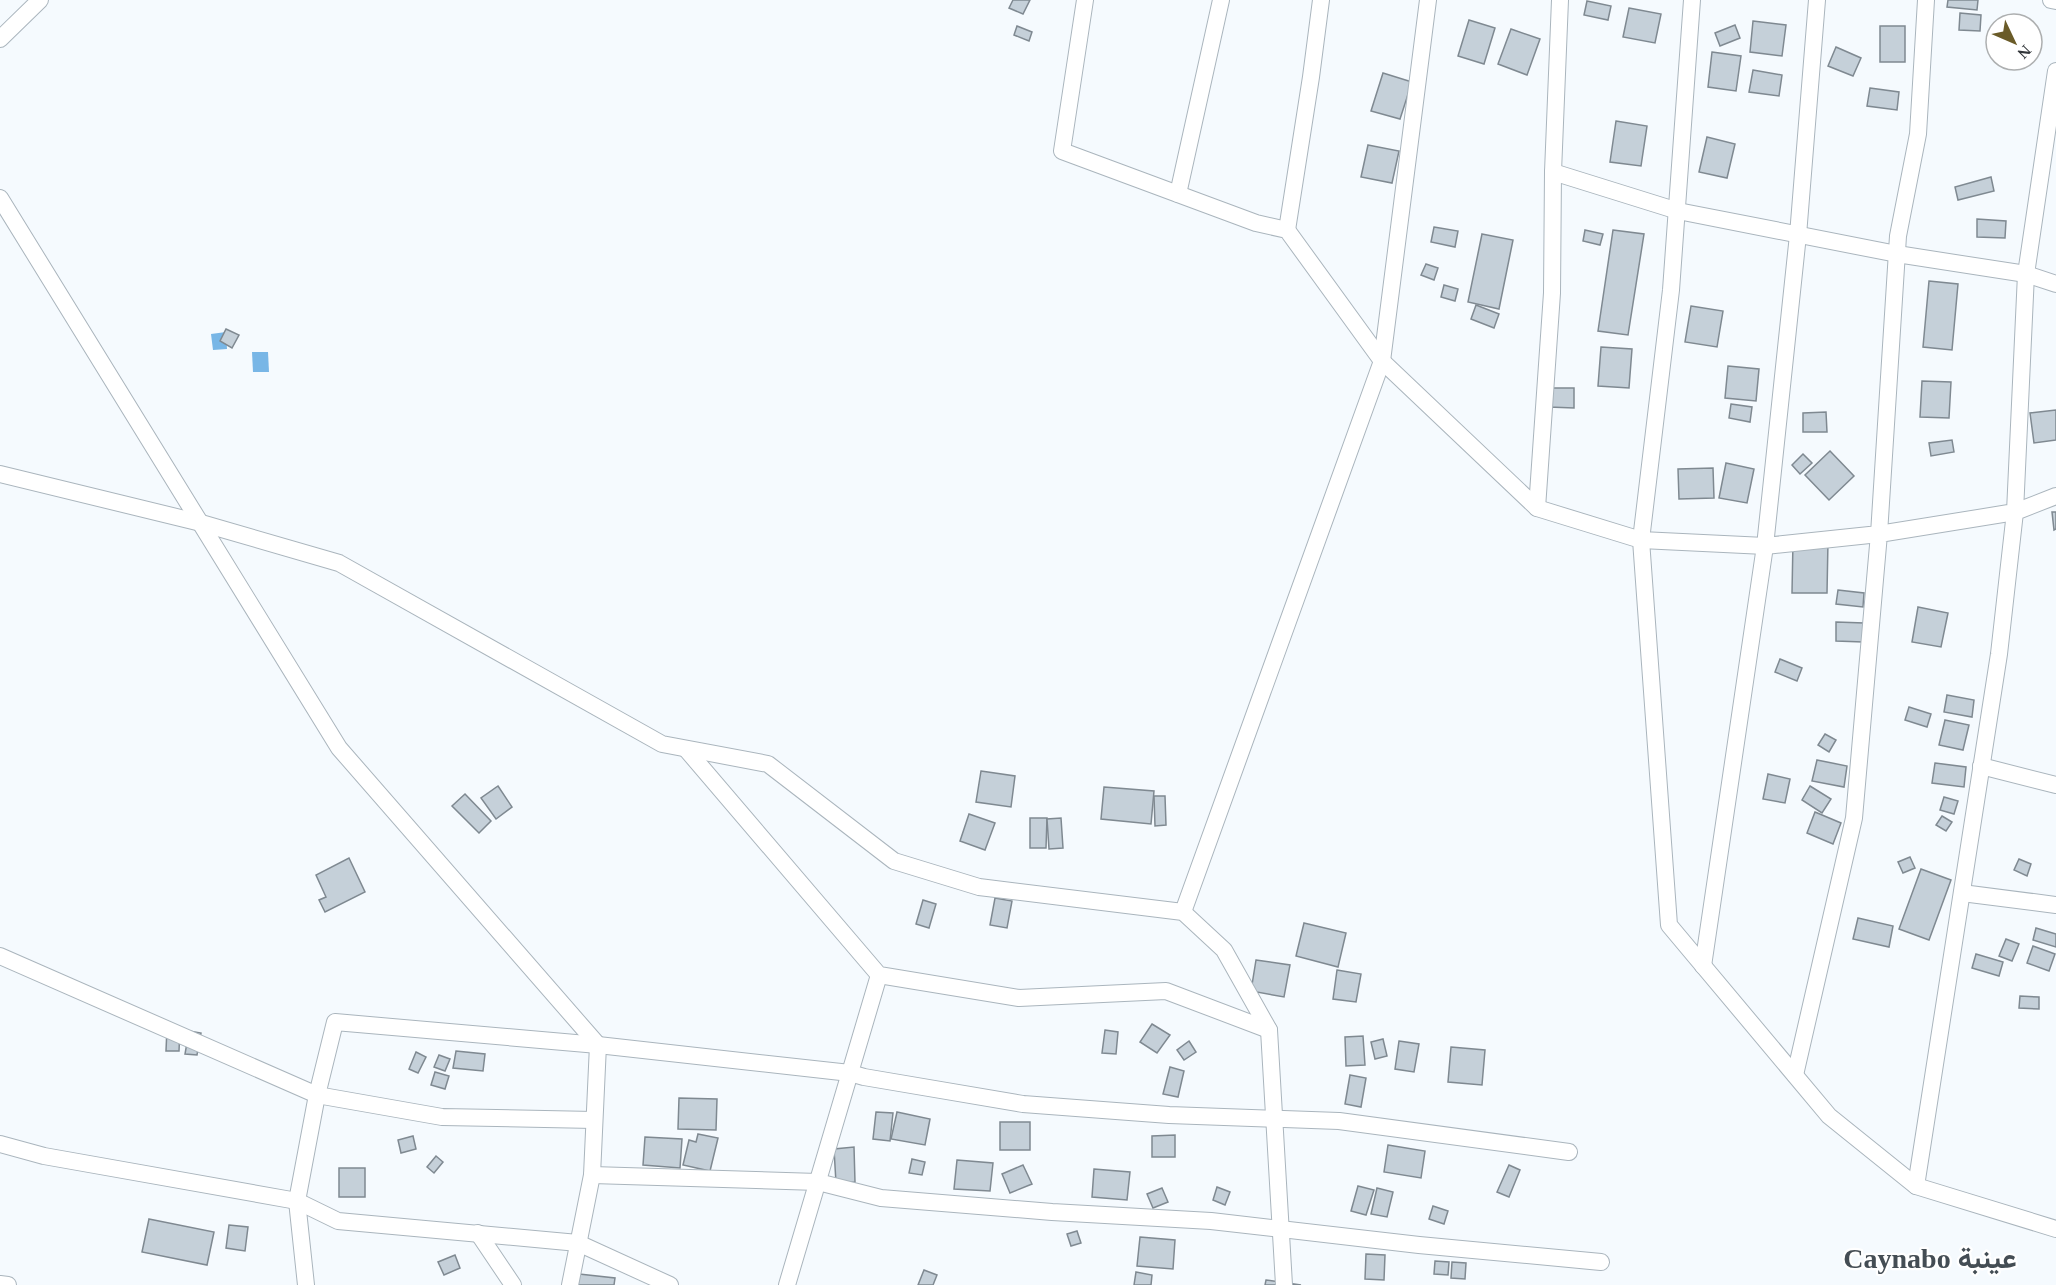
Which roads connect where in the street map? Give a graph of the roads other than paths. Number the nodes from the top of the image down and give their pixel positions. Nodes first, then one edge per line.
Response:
1 (40, 0) edge
2 (1085, 0) edge
3 (1221, 0) edge
4 (1321, 0) edge
5 (1428, 0) edge
6 (1560, 0) edge
7 (1692, 0) edge
8 (1817, 0) edge
9 (1926, 0) edge
10 (2051, 0) edge
11 (2056, 1) edge
12 (0, 39) edge
13 (2056, 71) edge
14 (1553, 172) junction
15 (1178, 194) junction
16 (0, 198) edge
17 (1678, 212) junction
18 (1287, 230) junction
19 (1798, 235) junction
20 (1897, 254) junction
21 (2026, 274) junction
22 (2056, 284) edge
23 (1382, 361) junction
24 (0, 474) edge
25 (2056, 496) edge
26 (1537, 508) junction
27 (2015, 512) junction
28 (201, 523) junction
29 (1879, 534) junction
30 (1641, 540) junction
31 (1765, 546) junction
32 (686, 749) junction
33 (1981, 766) junction
34 (2056, 785) edge
35 (1962, 893) junction
36 (2056, 905) edge
37 (1183, 912) junction
38 (0, 956) edge
39 (1703, 966) junction
40 (879, 975) junction
41 (1269, 1030) junction
42 (598, 1045) junction
43 (850, 1073) junction
44 (1795, 1075) junction
45 (317, 1095) junction
46 (1275, 1119) junction
47 (594, 1120) junction
48 (0, 1144) edge
49 (1569, 1152) dead end
50 (592, 1175) junction
51 (818, 1182) junction
52 (1916, 1186) junction
53 (297, 1201) junction
54 (1281, 1229) junction
55 (2056, 1229) edge
56 (478, 1233) junction
57 (578, 1243) junction
58 (1601, 1262) dead end
59 (0, 1284) edge
60 (8, 1285) edge
61 (306, 1285) edge
62 (513, 1285) edge
63 (570, 1285) edge
64 (670, 1285) edge
65 (787, 1285) edge
66 (1284, 1285) edge

1 - 12 street
2 - 15 street
3 - 15 street
4 - 18 street
5 - 23 street
6 - 14 street
7 - 17 street
8 - 19 street
9 - 20 street
10 - 11 street
13 - 21 street
14 - 17 street
14 - 26 street
15 - 18 street
16 - 28 street
17 - 19 street
17 - 30 street
18 - 23 street
19 - 20 street
19 - 31 street
20 - 21 street
20 - 29 street
21 - 22 street
21 - 27 street
23 - 26 street
23 - 37 street
24 - 28 street
25 - 27 street
26 - 30 street
27 - 29 street
27 - 33 street
28 - 32 street
28 - 42 street
29 - 31 street
29 - 44 street
30 - 31 street
30 - 39 street
31 - 39 street
32 - 37 street
32 - 40 street
33 - 34 street
33 - 35 street
35 - 36 street
35 - 52 street
37 - 41 street
38 - 45 street
39 - 44 street
40 - 41 street
40 - 43 street
41 - 46 street
42 - 43 street
42 - 45 street
42 - 47 street
43 - 46 street
43 - 51 street
44 - 52 street
45 - 47 street
45 - 53 street
46 - 49 street
46 - 54 street
47 - 50 street
48 - 53 street
50 - 51 street
50 - 57 street
51 - 54 street
51 - 65 street
52 - 55 street
53 - 56 street
53 - 61 street
54 - 58 street
54 - 66 street
56 - 57 street
56 - 62 street
57 - 63 street
57 - 64 street
59 - 60 street

